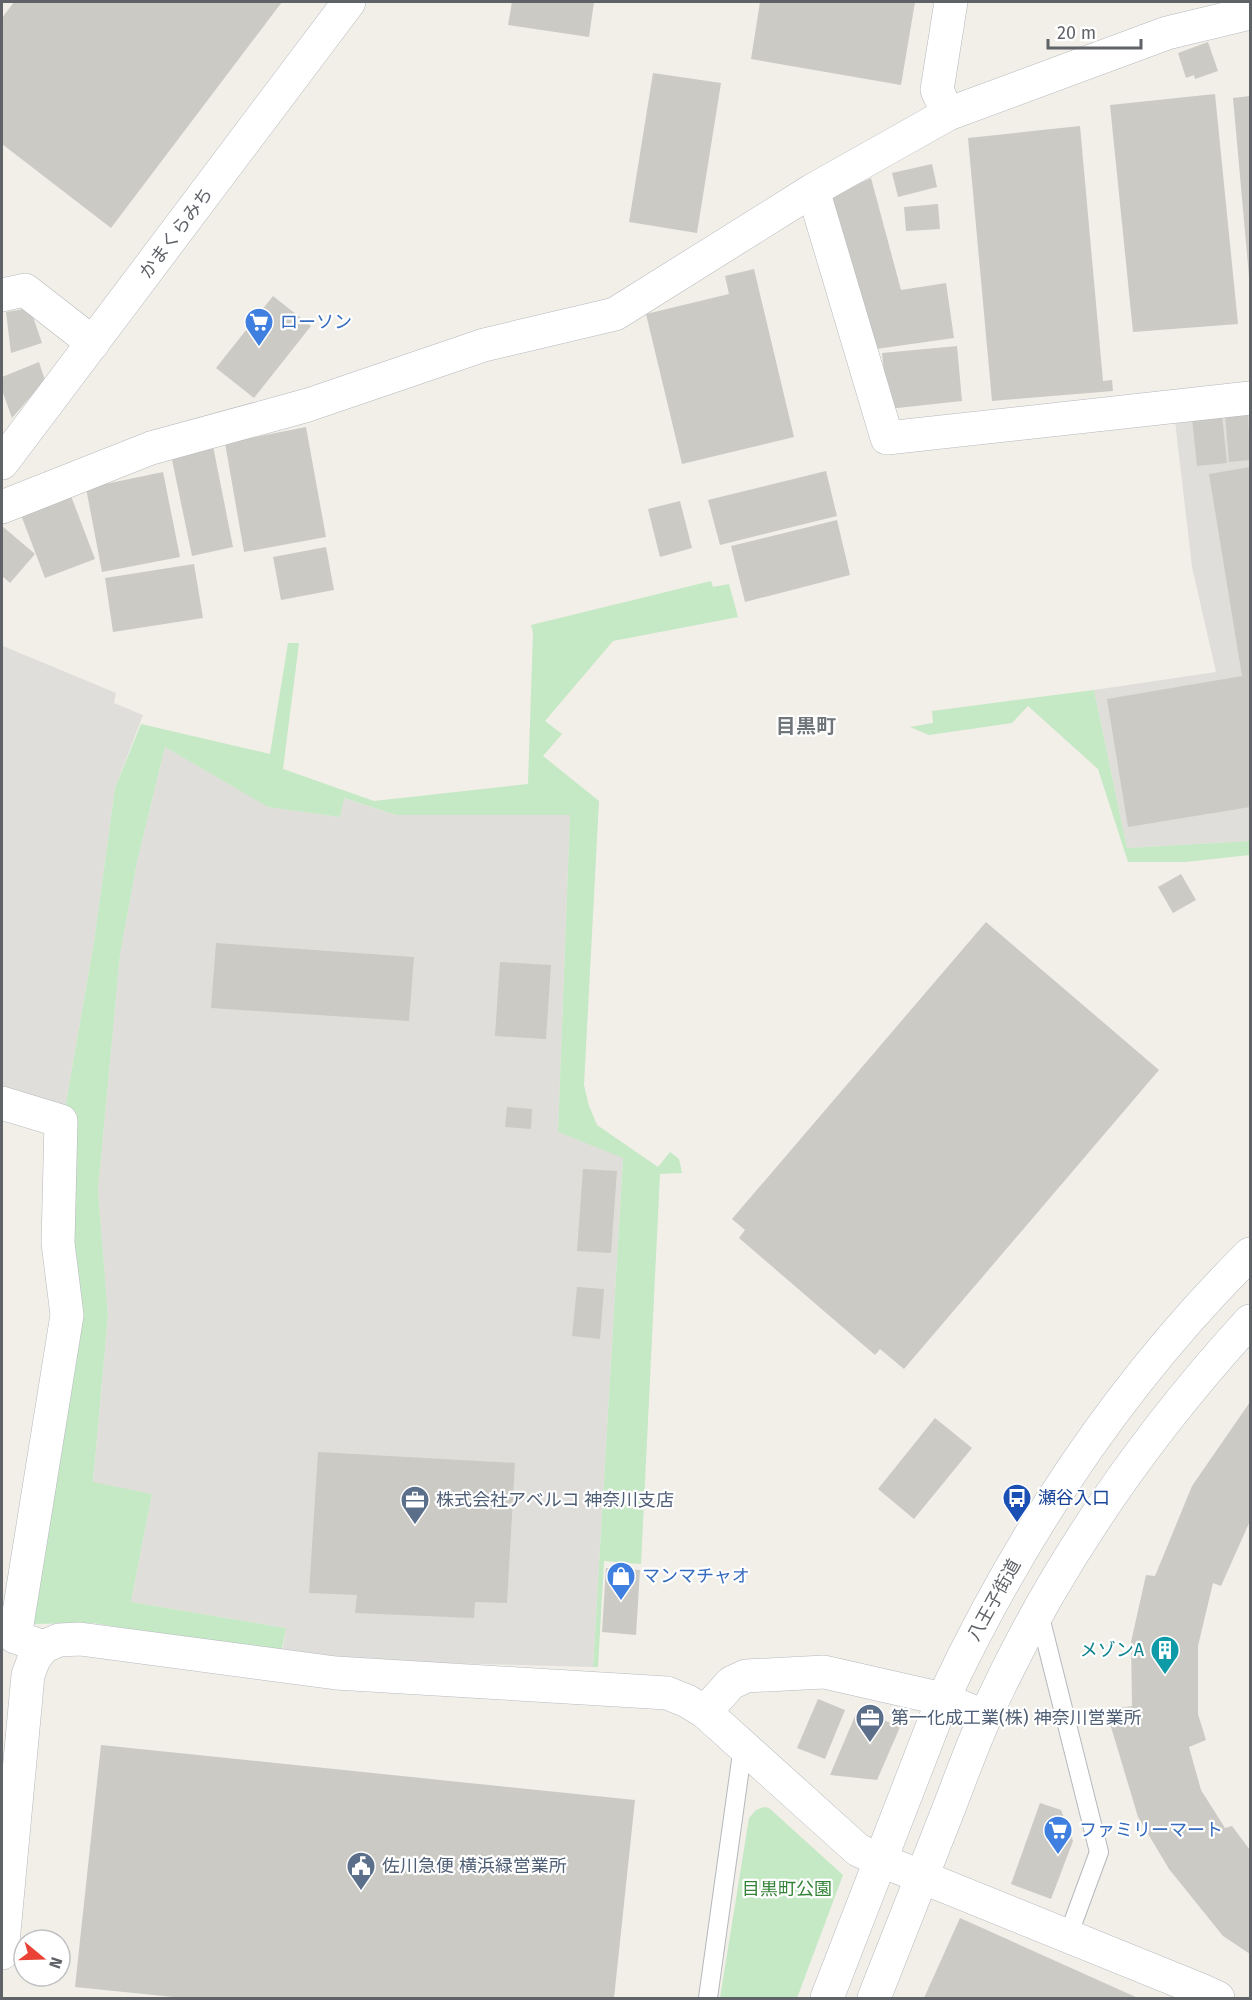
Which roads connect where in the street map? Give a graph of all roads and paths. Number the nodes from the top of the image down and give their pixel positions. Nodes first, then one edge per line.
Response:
1 (349, 2) edge
2 (951, 2) edge
3 (1251, 13) edge
4 (948, 114) junction
5 (813, 190) junction
6 (2, 295) edge
7 (93, 343) junction
8 (1251, 398) edge
9 (2, 463) edge
10 (2, 507) edge
11 (2, 1103) edge
12 (1251, 1254) edge
13 (1251, 1321) edge
14 (1039, 1611) junction
15 (20, 1642) edge
16 (943, 1699) junction
17 (705, 1712) junction
18 (986, 1717) junction
19 (743, 1746) junction
20 (880, 1860) junction
21 (921, 1877) junction
22 (1068, 1936) junction
23 (2, 1953) edge
24 (1205, 1996) edge
25 (708, 1998) edge
26 (827, 1998) edge
27 (874, 1998) edge

1 - 7 street, かまくらみち
2 - 4 street
3 - 4 street
4 - 5 street
5 - 8 street
5 - 10 street
6 - 7 street
7 - 9 street, かまくらみち
11 - 15 street
12 - 16 street, 八王子街道
13 - 14 street
14 - 18 street
14 - 22 lane
15 - 17 street
15 - 23 street
16 - 17 street
16 - 18 street
16 - 20 street, 八王子街道
17 - 19 street
18 - 21 street
19 - 20 street
19 - 25 lane
20 - 21 street
20 - 26 street, 八王子街道
21 - 22 street
21 - 27 street
22 - 24 street

